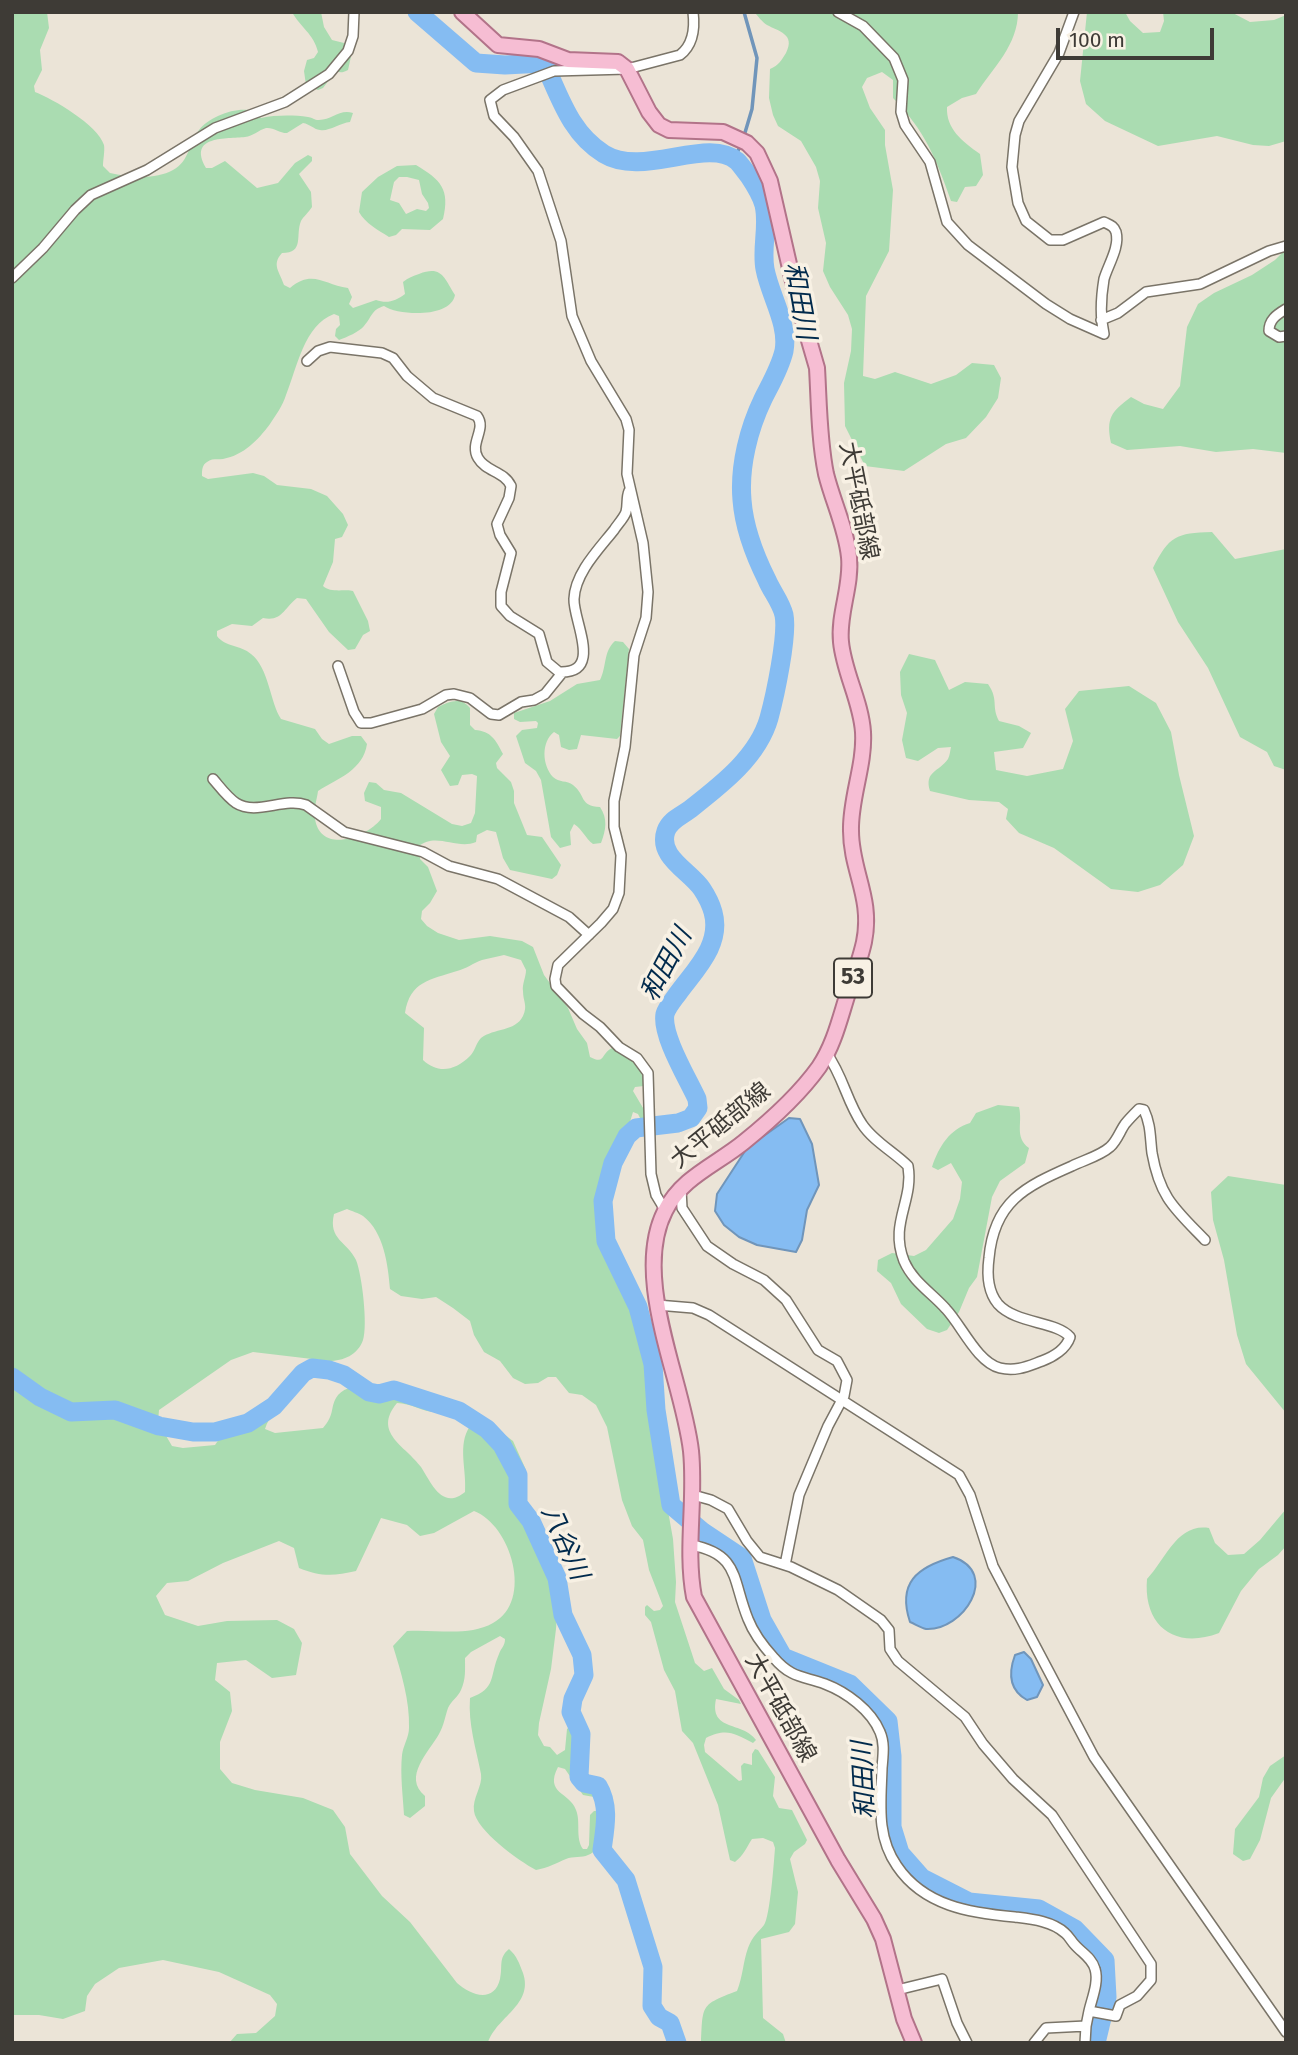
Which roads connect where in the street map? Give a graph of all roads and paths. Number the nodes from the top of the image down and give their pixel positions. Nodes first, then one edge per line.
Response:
1 (354, 12) edge
2 (462, 12) edge
3 (693, 12) edge
4 (838, 12) edge
5 (1074, 12) edge
6 (627, 69) junction
7 (1286, 246) edge
8 (12, 278) edge
9 (1286, 309) edge
10 (1101, 320) junction
11 (1286, 336) edge
12 (307, 361) dead end
13 (629, 489) junction
14 (338, 666) dead end
15 (562, 673) junction
16 (214, 779) dead end
17 (589, 935) junction
18 (827, 1054) junction
19 (681, 1188) junction
20 (665, 1210) junction
21 (1205, 1240) dead end
22 (657, 1305) junction
23 (841, 1401) junction
24 (693, 1495) junction
25 (691, 1545) junction
26 (785, 1565) junction
27 (897, 1990) junction
28 (1089, 2011) junction
29 (1086, 2025) junction
30 (1286, 2032) edge
31 (914, 2043) edge
32 (967, 2043) edge
33 (1034, 2043) edge
34 (1085, 2043) edge

1 - 8 street
2 - 6 main road
3 - 6 street
4 - 10 street
5 - 10 street
6 - 13 street
6 - 18 main road, 大平砥部線 / 53
7 - 10 street
9 - 11 street
12 - 15 street
13 - 15 street
13 - 17 street
14 - 15 street
16 - 17 street
17 - 20 street
18 - 19 main road, 大平砥部線 / 53
18 - 21 street
19 - 20 main road, 大平砥部線 / 53
19 - 23 street
20 - 22 main road, 大平砥部線 / 53
22 - 23 street
22 - 24 main road, 大平砥部線 / 53
23 - 26 street
23 - 30 street
24 - 25 main road, 大平砥部線 / 53
24 - 26 street
25 - 27 main road, 大平砥部線 / 53
25 - 28 street
26 - 28 street
27 - 31 main road, 大平砥部線 / 53
27 - 32 street
28 - 29 street
29 - 33 street
29 - 34 street

